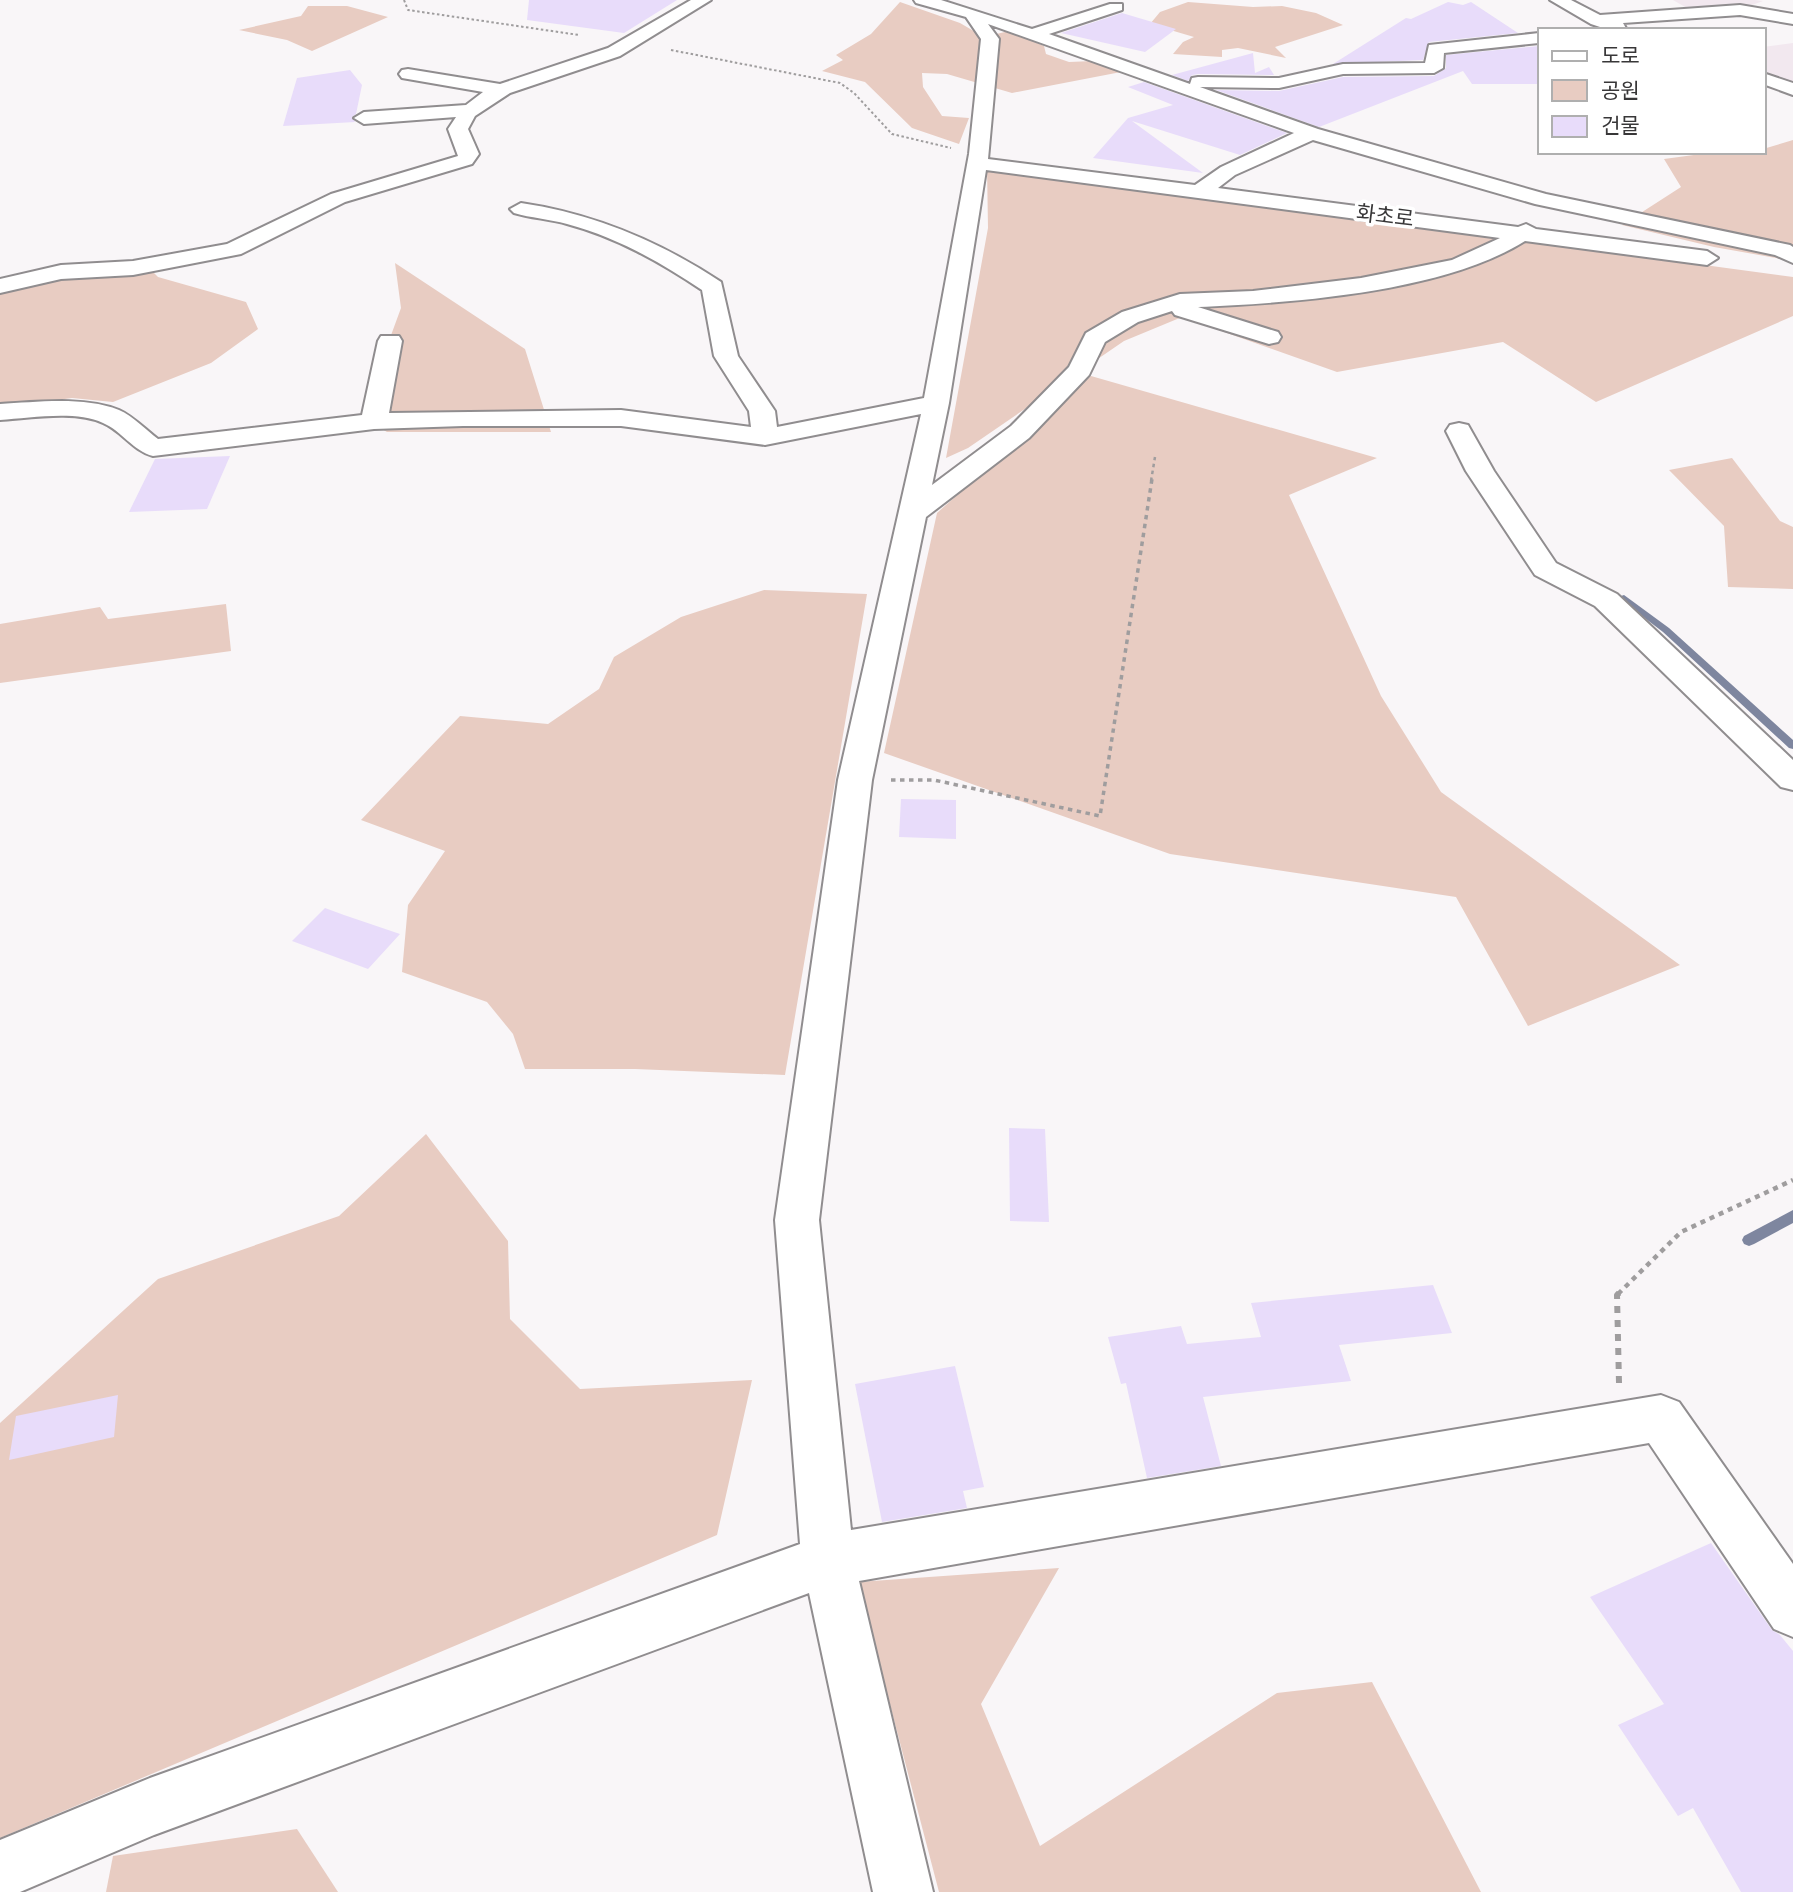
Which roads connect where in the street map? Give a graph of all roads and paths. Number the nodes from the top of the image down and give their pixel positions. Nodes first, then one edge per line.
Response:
1 (404, 0) edge
2 (703, 0) edge
3 (922, 0) edge
4 (1558, 0) edge
5 (1116, 7) dead end
6 (972, 13) junction
7 (1793, 19) edge
8 (1597, 20) junction
9 (1454, 28) dead end
10 (1620, 28) edge
11 (1033, 34) junction
12 (1538, 38) edge
13 (629, 42) junction
14 (1484, 43) junction
15 (408, 74) dead end
16 (1765, 79) edge
17 (1170, 82) junction
18 (1793, 89) edge
19 (500, 90) junction
20 (471, 110) junction
21 (364, 118) dead end
22 (1311, 133) junction
23 (978, 159) junction
24 (1199, 192) junction
25 (1542, 200) junction
26 (521, 209) dead end
27 (1522, 233) junction
28 (1793, 256) edge
29 (1793, 269) edge
30 (0, 286) edge
31 (1168, 305) junction
32 (1269, 337) dead end
33 (390, 341) dead end
34 (936, 403) junction
35 (0, 412) edge
36 (374, 421) junction
37 (1459, 431) dead end
38 (765, 437) junction
39 (1155, 457) dead end
40 (910, 515) junction
41 (1793, 779) edge
42 (855, 780) junction
43 (1793, 1180) edge
44 (1620, 1426) junction
45 (828, 1560) junction
46 (1793, 1610) edge
47 (0, 1870) edge
48 (903, 1892) edge

1 - 13 path
2 - 13 street
3 - 6 street
4 - 8 street
5 - 11 street
6 - 11 street
6 - 23 street
7 - 8 street
8 - 10 street
9 - 14 street
11 - 17 street
12 - 14 street
13 - 19 street
13 - 23 path
14 - 17 street
15 - 19 street
16 - 18 street
17 - 22 street
19 - 20 street
20 - 21 street
20 - 30 street
22 - 24 street
22 - 25 street
23 - 24 street, 화초로
23 - 34 street
24 - 27 street, 화초로
25 - 27 street
25 - 28 street
26 - 38 street
27 - 29 street, 화초로
27 - 31 street
31 - 32 street
31 - 40 street
33 - 36 street
34 - 38 street
34 - 40 street
35 - 36 street
36 - 38 street
37 - 41 street
39 - 42 path
40 - 42 street
42 - 45 street
43 - 44 path
44 - 45 street
44 - 46 street
45 - 47 street
45 - 48 street

